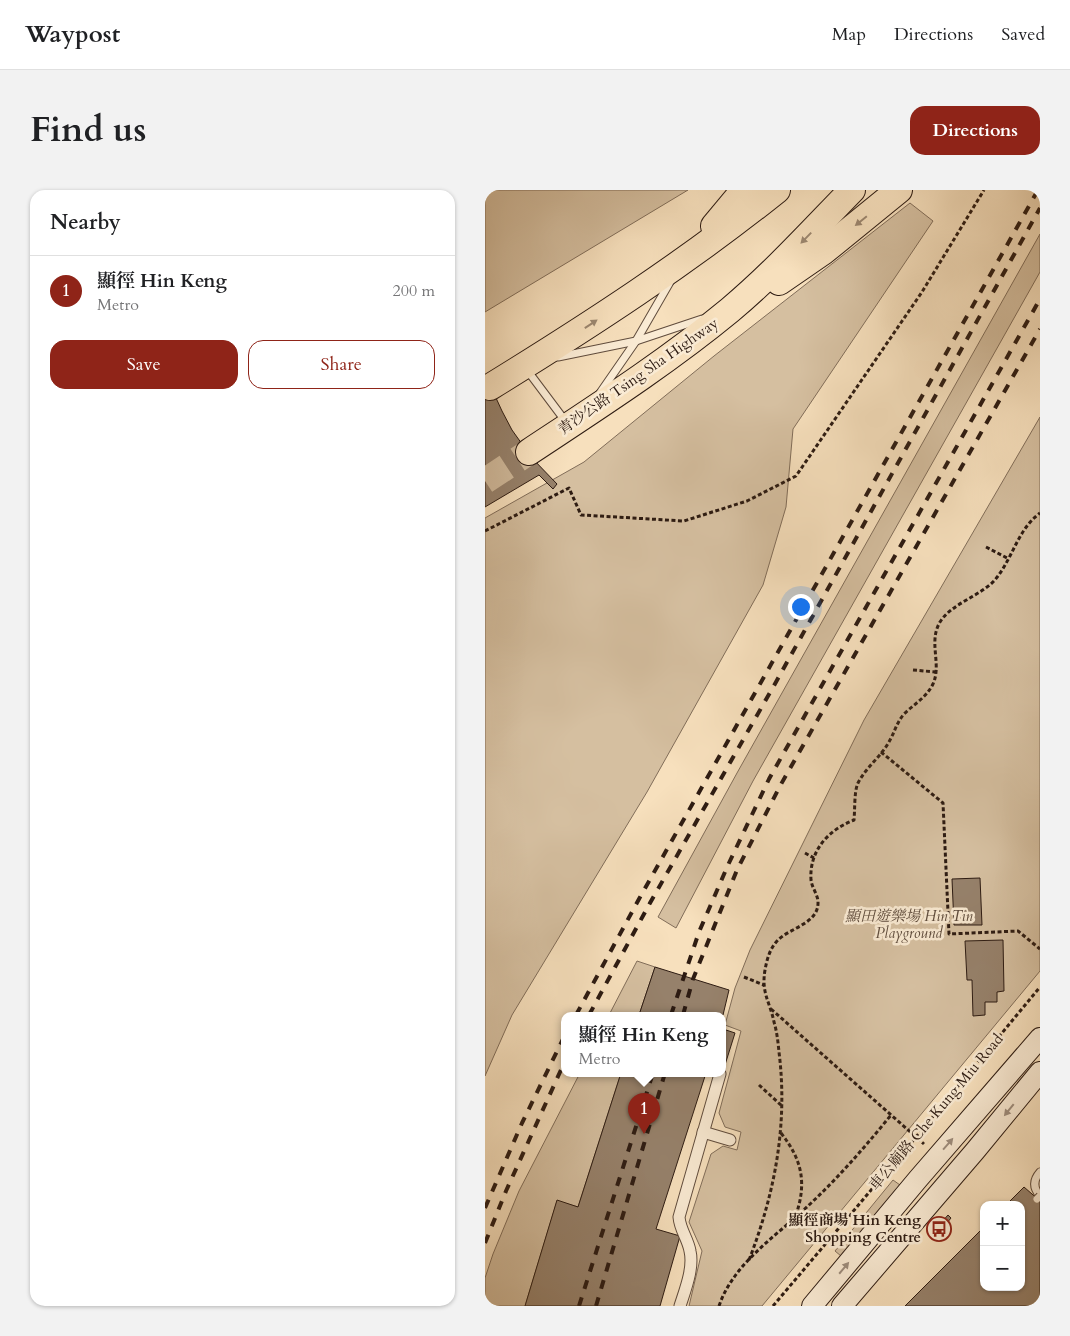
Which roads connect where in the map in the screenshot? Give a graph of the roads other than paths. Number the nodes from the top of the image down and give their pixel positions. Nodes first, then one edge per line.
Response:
1 (744, 190) edge
2 (777, 190) edge
3 (852, 190) edge
4 (899, 190) edge
5 (681, 262) junction
6 (731, 310) junction
7 (636, 341) junction
8 (528, 364) junction
9 (490, 387) dead end
10 (577, 420) junction
11 (529, 452) tunnel mouth
12 (1040, 1038) edge
13 (1040, 1072) edge
14 (719, 1077) edge
15 (703, 1132) junction
16 (730, 1140) dead end
17 (1040, 1172) edge
18 (1039, 1197) edge
19 (680, 1306) edge
20 (812, 1306) edge
21 (842, 1306) edge

1 - 5 highway
2 - 5 highway
3 -> 6 highway, 青沙公路 Tsing Sha Highway
4 -> 6 highway
5 - 7 lane
8 -> 5 highway
6 - 7 lane
6 - 10 highway, 青沙公路 Tsing Sha Highway
7 - 8 lane
7 - 10 lane
8 - 9 highway
8 - 10 lane
10 - 11 highway, 青沙公路 Tsing Sha Highway
20 -> 12 main road, 車公廟路 Che Kung Miu Road
13 -> 21 main road
14 - 15 street
15 - 16 street
15 - 19 street
17 - 18 lane

